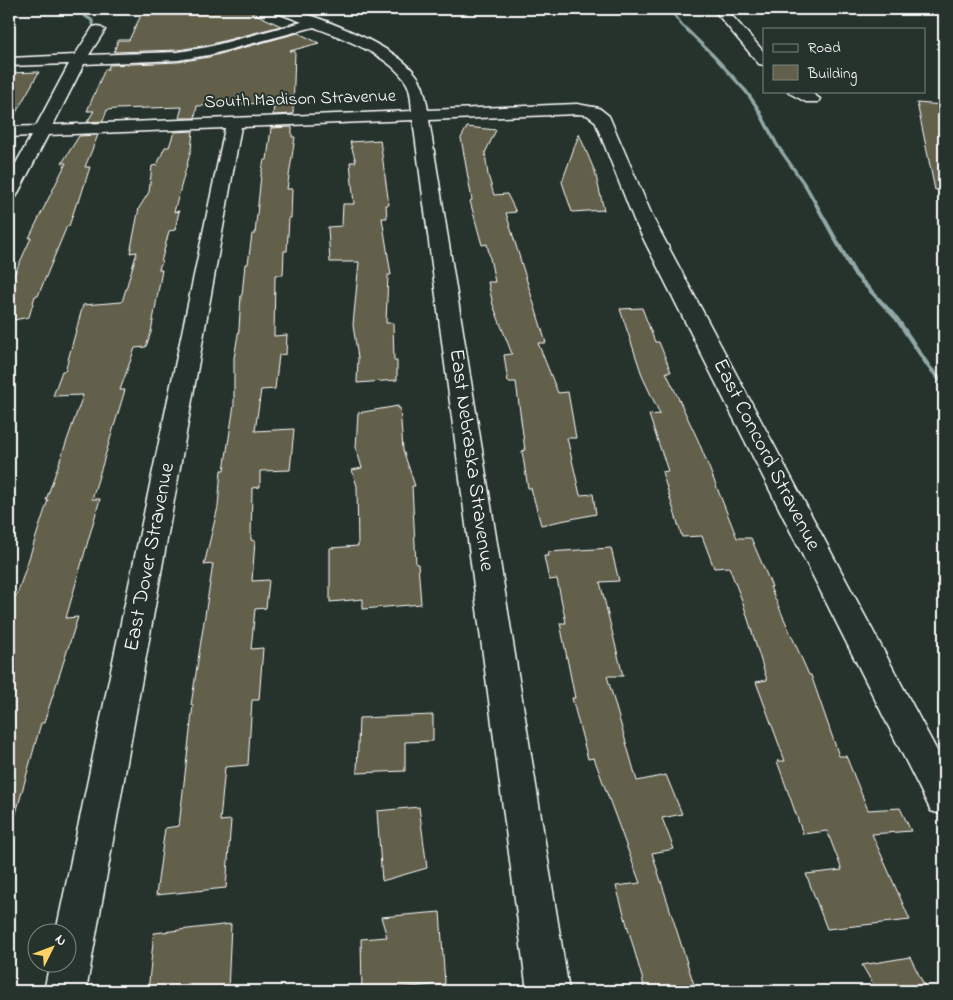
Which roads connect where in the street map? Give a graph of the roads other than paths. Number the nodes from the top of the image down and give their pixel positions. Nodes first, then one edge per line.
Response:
1 (280, 9) edge
2 (719, 9) edge
3 (314, 23) junction
4 (98, 30) dead end
5 (79, 60) junction
6 (763, 60) edge
7 (9, 62) edge
8 (798, 92) edge
9 (812, 99) dead end
10 (592, 111) joint
11 (420, 116) junction
12 (234, 123) junction
13 (42, 130) junction
14 (9, 132) edge
15 (9, 193) edge
16 (944, 799) edge
17 (65, 991) edge
18 (548, 991) edge

1 - 3 street, East Nebraska Stravenue
2 - 6 street
3 - 5 street
3 - 11 street, East Nebraska Stravenue
4 - 5 street
5 - 7 street
5 - 13 street
8 - 9 street
10 - 11 street, South Madison Stravenue
10 - 16 street, East Concord Stravenue
11 - 12 street, South Madison Stravenue
11 - 18 street, East Nebraska Stravenue
12 - 13 street, South Madison Stravenue
12 - 17 street, East Dover Stravenue
13 - 14 street, South Madison Stravenue
13 - 15 street

